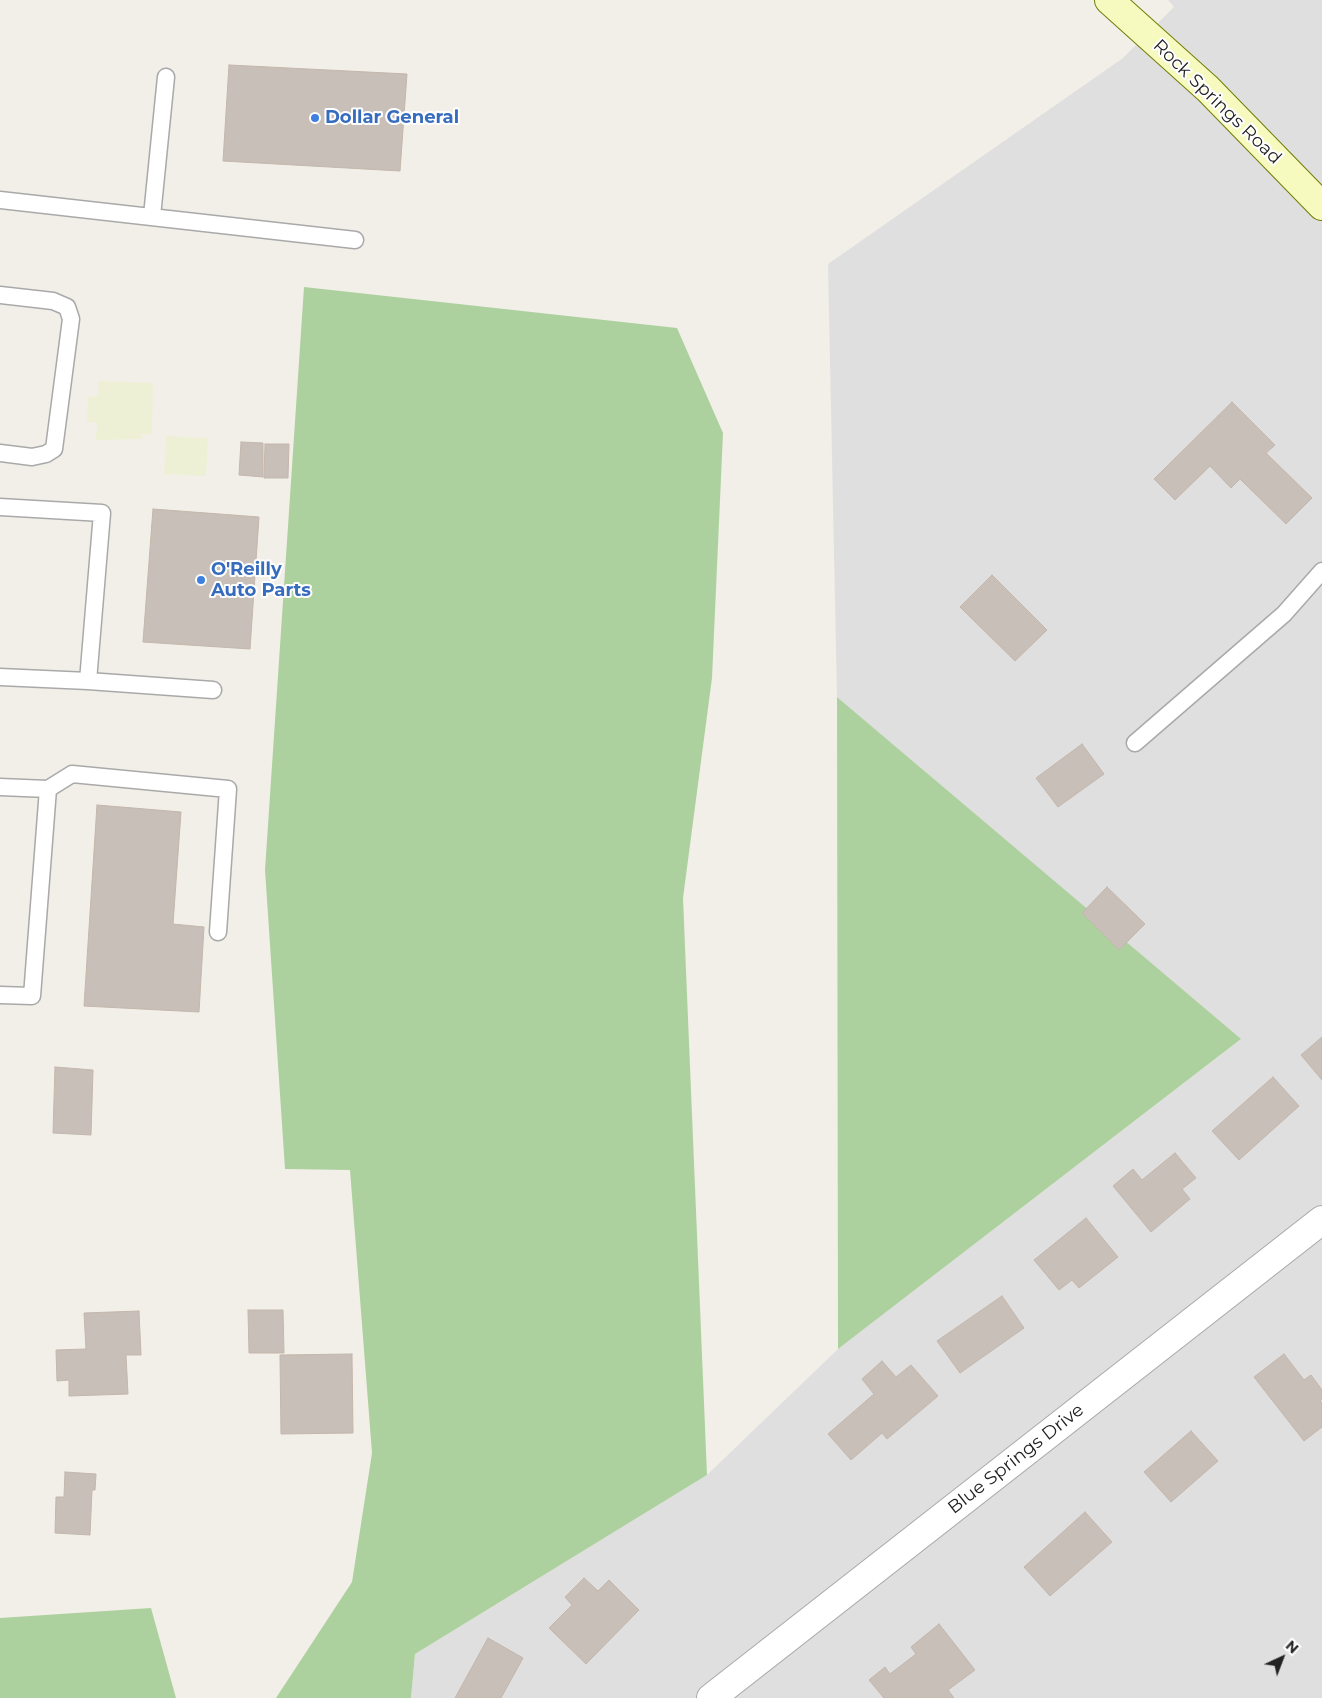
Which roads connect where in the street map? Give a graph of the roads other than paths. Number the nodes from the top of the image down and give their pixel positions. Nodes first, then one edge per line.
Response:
1 (1109, 0) edge
2 (166, 77) dead end
3 (0, 200) edge
4 (1322, 206) edge
5 (152, 216) junction
6 (354, 240) dead end
7 (0, 294) edge
8 (0, 453) edge
9 (0, 507) edge
10 (1322, 571) edge
11 (0, 677) edge
12 (88, 681) junction
13 (213, 690) dead end
14 (1135, 743) dead end
15 (0, 787) edge
16 (48, 789) junction
17 (218, 932) dead end
18 (0, 995) edge
19 (1317, 1233) edge
20 (711, 1698) edge

1 - 4 street, Rock Springs Road
2 - 5 lane
3 - 5 lane
5 - 6 lane
7 - 8 lane
9 - 12 lane
10 - 14 lane
11 - 12 lane
12 - 13 lane
15 - 16 lane
16 - 17 lane
16 - 18 lane
19 - 20 street, Blue Springs Drive

